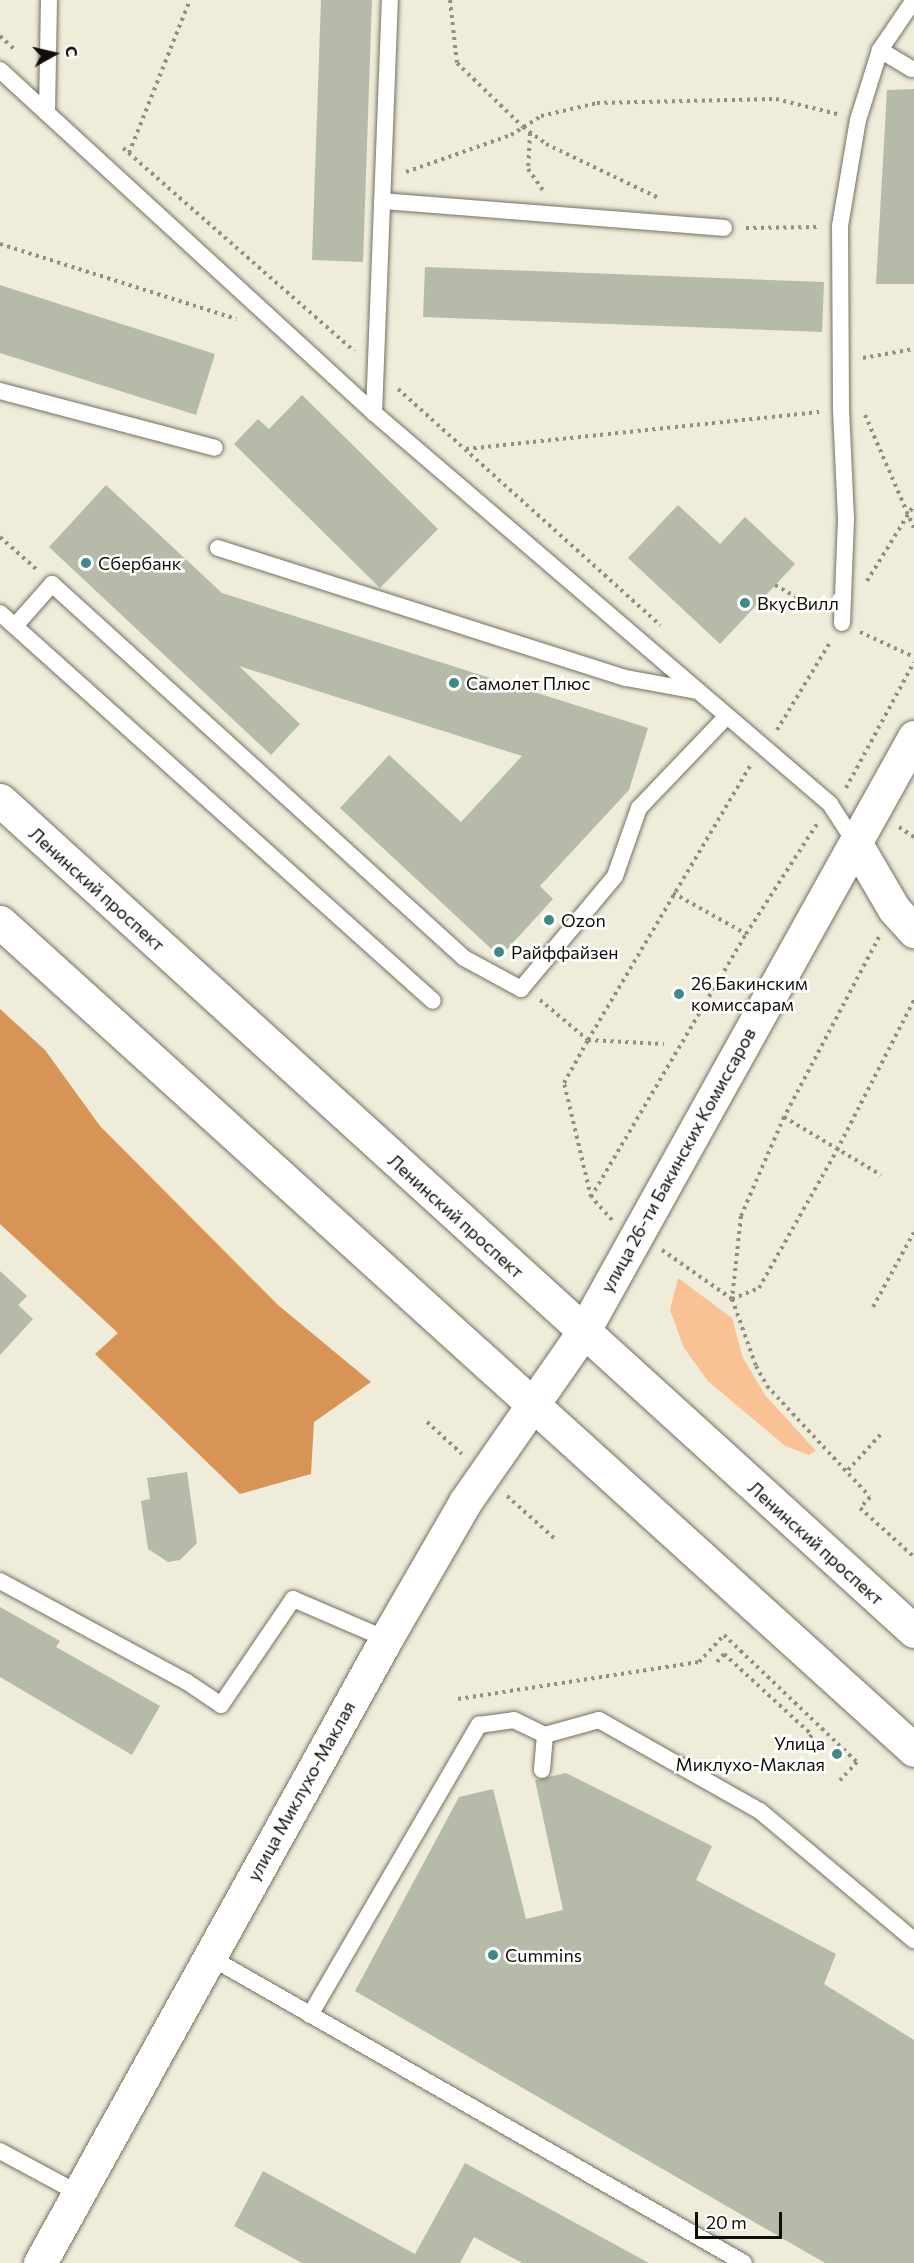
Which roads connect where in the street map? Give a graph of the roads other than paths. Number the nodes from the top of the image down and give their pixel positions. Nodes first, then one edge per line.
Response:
1 (49, 0) edge
2 (390, 0) edge
3 (914, 0) edge
4 (880, 50) junction
5 (912, 69) dead end
6 (0, 70) edge
7 (47, 113) junction
8 (382, 201) junction
9 (724, 228) road end
10 (0, 391) edge
11 (374, 413) junction
12 (215, 448) dead end
13 (218, 548) dead end
14 (0, 613) edge
15 (842, 623) road end
16 (15, 626) junction
17 (697, 691) junction
18 (726, 717) junction
19 (914, 736) edge
20 (0, 800) edge
21 (855, 844) junction
22 (904, 920) edge
23 (0, 922) edge
24 (433, 1001) dead end
25 (583, 1332) junction
26 (531, 1407) junction
27 (0, 1581) edge
28 (914, 1631) edge
29 (386, 1639) junction
30 (545, 1735) junction
31 (914, 1750) edge
32 (542, 1770) dead end
33 (914, 1941) edge
34 (210, 1957) junction
35 (310, 2015) junction
36 (0, 2151) edge
37 (78, 2193) junction
38 (40, 2263) edge
39 (744, 2263) edge

1 - 7 lane
2 - 8 lane
3 - 4 lane
4 - 5 lane
4 - 15 lane
6 - 7 lane
7 - 11 lane
8 - 9 lane
8 - 11 lane
10 - 12 lane
11 - 17 lane
13 - 17 lane
14 - 16 lane
16 - 18 lane
16 - 24 lane
17 - 18 lane
18 - 21 lane
19 - 21 main road, улица 26-ти Бакинских Комиссаров
20 - 25 main road, Ленинский проспект
21 - 22 main road
21 - 25 main road, улица 26-ти Бакинских Комиссаров
23 - 26 main road
25 - 26 main road, улица Миклухо-Маклая
25 - 28 main road, Ленинский проспект
26 - 29 main road, улица Миклухо-Маклая
26 - 31 main road
27 - 29 lane
29 - 34 main road, улица Миклухо-Маклая
30 - 32 lane
30 - 33 lane
30 - 35 lane
34 - 35 lane
34 - 37 main road, улица Миклухо-Маклая
35 - 39 lane
36 - 37 lane
37 - 38 main road, улица Миклухо-Маклая

